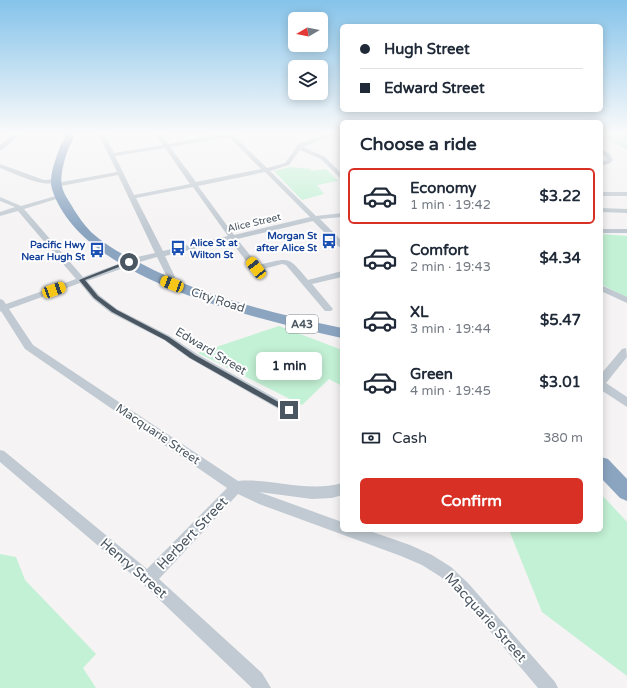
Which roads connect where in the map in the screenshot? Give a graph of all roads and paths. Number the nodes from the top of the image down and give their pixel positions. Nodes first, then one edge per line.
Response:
1 (61, 165) edge
2 (117, 165) edge
3 (181, 165) edge
4 (260, 165) edge
5 (283, 165) edge
6 (330, 165) edge
7 (0, 166) edge
8 (266, 171) junction
9 (121, 173) junction
10 (340, 176) edge
11 (56, 183) junction
12 (195, 185) junction
13 (603, 194) edge
14 (627, 194) edge
15 (61, 196) junction
16 (133, 197) junction
17 (603, 197) edge
18 (627, 198) edge
19 (0, 199) edge
20 (19, 208) junction
21 (603, 210) edge
22 (627, 211) edge
23 (0, 214) edge
24 (340, 215) edge
25 (314, 219) junction
26 (603, 231) edge
27 (627, 231) edge
28 (232, 237) junction
29 (340, 243) edge
30 (160, 254) junction
31 (129, 262) junction
32 (340, 275) edge
33 (171, 277) dead end
34 (82, 280) junction
35 (308, 283) junction
36 (603, 289) edge
37 (627, 300) edge
38 (1, 307) edge
39 (328, 309) dead end
40 (340, 333) edge
41 (626, 351) dead end
42 (603, 379) edge
43 (603, 386) edge
44 (627, 403) edge
45 (289, 410) dead end
46 (0, 455) edge
47 (603, 467) edge
48 (236, 487) junction
49 (340, 488) edge
50 (627, 492) edge
51 (340, 527) edge
52 (355, 532) edge
53 (148, 579) junction
54 (262, 688) edge
55 (549, 688) edge

1 - 11 highway
2 - 9 street
3 - 12 street
4 - 8 street
5 - 8 street
6 - 10 street
7 - 11 street
8 - 12 street
8 - 25 street
9 - 11 street
9 - 16 street
11 - 15 highway, City Road / A43
12 - 16 street
12 - 28 street
13 - 14 street
15 - 20 street
15 - 31 highway, City Road / A43
16 - 30 street
17 - 18 street
19 - 20 street, Edward Street
20 - 23 street
20 - 34 street, Edward Street
21 - 22 street
24 - 25 street, Alice Street
25 - 28 street, Alice Street
25 - 29 street
26 - 27 street
28 - 30 street, Alice Street
28 - 35 street
30 - 31 street, Alice Street
30 - 33 street
31 - 34 street, Alice Street
31 - 40 highway, City Road / A43
32 - 35 street
34 - 38 street, Alice Street
34 - 45 street, Edward Street
35 - 39 street
36 - 37 street
38 - 48 street, Macquarie Street
41 - 42 street
43 - 44 street
46 - 53 street, Henry Street
47 - 50 highway
48 - 49 street
48 - 51 street, Macquarie Street
48 - 53 street, Herbert Street
52 - 55 street, Macquarie Street
53 - 54 street, Henry Street

